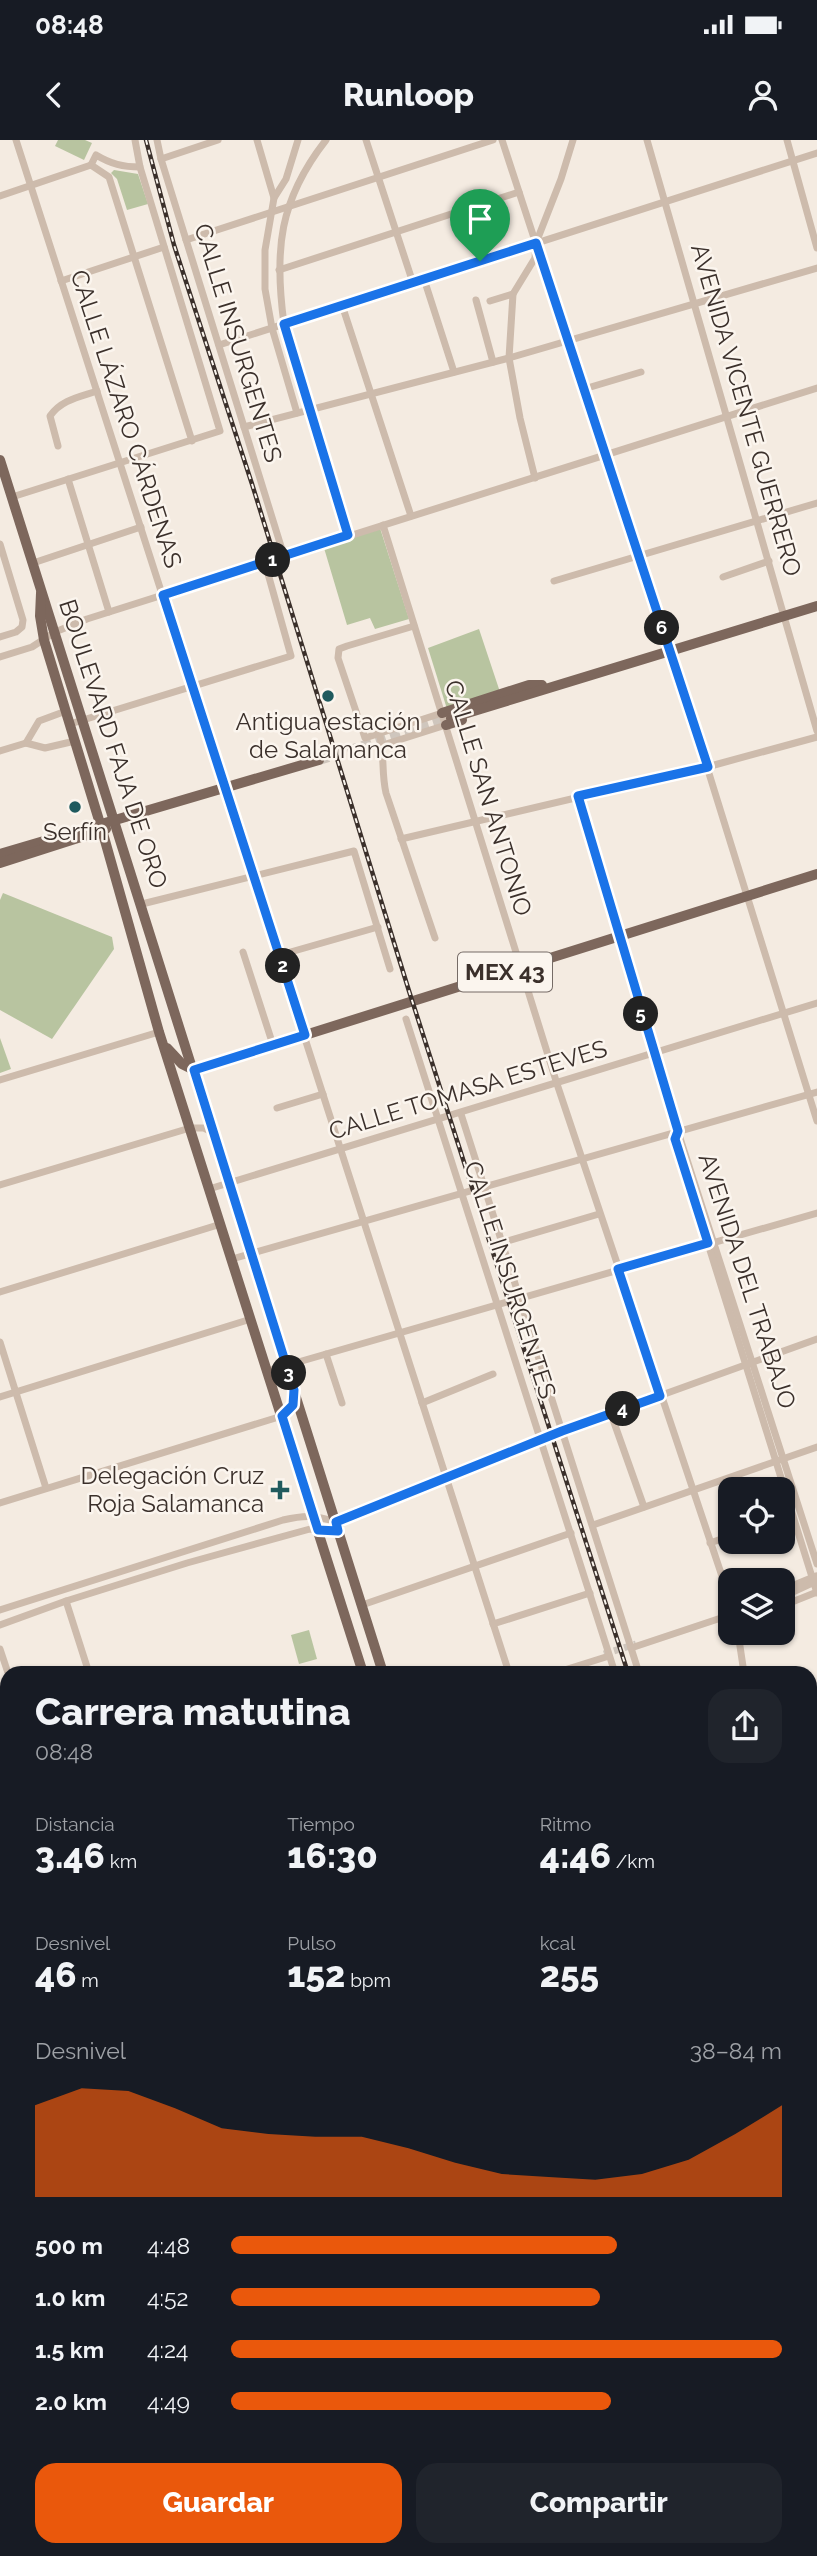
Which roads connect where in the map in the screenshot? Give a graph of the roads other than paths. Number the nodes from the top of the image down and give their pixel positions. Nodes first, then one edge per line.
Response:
1 (16, 140) edge
2 (135, 140) edge
3 (158, 140) edge
4 (218, 140) edge
5 (257, 140) edge
6 (298, 140) edge
7 (326, 140) edge
8 (366, 140) edge
9 (493, 140) edge
10 (502, 140) edge
11 (573, 140) edge
12 (647, 140) edge
13 (787, 140) edge
14 (817, 153) edge
15 (161, 159) junction
16 (793, 161) junction
17 (91, 165) junction
18 (140, 167) junction
19 (378, 177) junction
20 (31, 186) junction
21 (519, 192) junction
22 (0, 196) edge
23 (274, 198) junction
24 (665, 201) junction
25 (287, 207) junction
26 (271, 212) junction
27 (397, 232) junction
28 (186, 240) junction
29 (536, 243) junction
30 (164, 247) junction
31 (817, 248) edge
32 (134, 257) junction
33 (817, 268) edge
34 (279, 270) junction
35 (424, 279) junction
36 (61, 281) junction
37 (413, 283) junction
38 (513, 294) junction
39 (476, 300) dead end
40 (490, 301) dead end
41 (695, 303) junction
42 (342, 305) junction
43 (284, 324) junction
44 (272, 328) junction
45 (568, 340) junction
46 (219, 345) junction
47 (509, 358) junction
48 (493, 362) junction
49 (454, 372) junction
50 (641, 372) dead end
51 (817, 388) edge
52 (584, 389) junction
53 (97, 391) junction
54 (371, 393) junction
55 (311, 409) junction
56 (297, 413) junction
57 (728, 417) junction
58 (244, 427) junction
59 (192, 441) junction
60 (58, 446) dead end
61 (605, 456) junction
62 (0, 460) edge
63 (120, 463) junction
64 (535, 478) junction
65 (68, 479) junction
66 (12, 497) junction
67 (817, 503) edge
68 (411, 516) junction
69 (758, 520) junction
70 (383, 525) junction
71 (141, 527) junction
72 (348, 535) junction
73 (0, 544) edge
74 (88, 545) junction
75 (638, 555) junction
76 (284, 556) junction
77 (769, 561) junction
78 (33, 563) junction
79 (265, 563) junction
80 (723, 577) dead end
81 (554, 581) dead end
82 (42, 589) junction
83 (163, 595) junction
84 (817, 606) edge
85 (109, 612) junction
86 (785, 616) junction
87 (414, 625) junction
88 (55, 632) junction
89 (0, 637) edge
90 (44, 640) junction
91 (670, 651) junction
92 (0, 657) edge
93 (192, 686) junction
94 (66, 711) junction
95 (446, 719) junction
96 (82, 720) junction
97 (70, 724) junction
98 (817, 731) edge
99 (379, 733) junction
100 (817, 737) edge
101 (75, 741) junction
102 (26, 743) junction
103 (383, 745) junction
104 (0, 751) edge
105 (319, 760) tunnel mouth
106 (708, 767) junction
107 (226, 788) junction
108 (578, 796) junction
109 (475, 821) junction
110 (116, 824) junction
111 (101, 826) junction
112 (401, 839) junction
113 (0, 854) edge
114 (0, 863) edge
115 (817, 874) edge
116 (254, 876) junction
117 (747, 896) junction
118 (142, 904) junction
119 (378, 928) junction
120 (618, 936) junction
121 (435, 938) dead end
122 (243, 952) dead end
123 (280, 956) junction
124 (520, 967) junction
125 (390, 969) dead end
126 (817, 1003) edge
127 (784, 1013) junction
128 (406, 1019) dead end
129 (159, 1032) junction
130 (305, 1035) junction
131 (273, 1045) junction
132 (653, 1054) junction
133 (194, 1070) junction
134 (0, 1080) edge
135 (557, 1084) junction
136 (813, 1093) edge
137 (323, 1094) junction
138 (277, 1108) dead end
139 (461, 1114) junction
140 (439, 1120) junction
141 (817, 1121) edge
142 (190, 1128) junction
143 (678, 1131) junction
144 (213, 1133) junction
145 (341, 1149) junction
146 (581, 1158) junction
147 (229, 1183) junction
148 (0, 1185) edge
149 (483, 1186) junction
150 (209, 1189) junction
151 (462, 1192) junction
152 (817, 1213) edge
153 (600, 1214) junction
154 (363, 1221) junction
155 (221, 1224) junction
156 (711, 1242) junction
157 (502, 1243) junction
158 (251, 1253) junction
159 (232, 1259) junction
160 (618, 1269) junction
161 (0, 1292) edge
162 (519, 1298) junction
163 (498, 1304) junction
164 (251, 1320) junction
165 (400, 1334) junction
166 (817, 1339) edge
167 (0, 1342) edge
168 (326, 1354) junction
169 (749, 1364) junction
170 (287, 1366) junction
171 (267, 1371) junction
172 (493, 1374) dead end
173 (294, 1390) junction
174 (16, 1392) junction
175 (660, 1396) junction
176 (0, 1397) edge
177 (342, 1403) dead end
178 (422, 1403) junction
179 (611, 1414) junction
180 (282, 1416) junction
181 (563, 1431) junction
182 (540, 1440) junction
183 (817, 1447) edge
184 (315, 1456) junction
185 (779, 1460) junction
186 (296, 1463) junction
187 (447, 1479) junction
188 (46, 1488) junction
189 (692, 1490) junction
190 (0, 1503) edge
191 (644, 1507) junction
192 (796, 1512) junction
193 (313, 1515) junction
194 (593, 1525) junction
195 (337, 1527) junction
196 (318, 1530) junction
197 (571, 1533) junction
198 (718, 1540) edge
199 (710, 1543) junction
200 (817, 1564) edge
201 (475, 1566) junction
202 (719, 1568) edge
203 (815, 1580) edge
204 (795, 1586) edge
205 (795, 1590) edge
206 (817, 1592) edge
207 (590, 1593) junction
208 (66, 1601) junction
209 (795, 1601) edge
210 (362, 1605) junction
211 (0, 1612) edge
212 (718, 1619) edge
213 (0, 1623) edge
214 (493, 1624) junction
215 (348, 1626) junction
216 (369, 1629) junction
217 (740, 1645) edge
218 (0, 1648) edge
219 (631, 1648) junction
220 (609, 1656) junction
221 (6, 1666) edge
222 (87, 1666) edge
223 (361, 1666) edge
224 (381, 1666) edge
225 (507, 1666) edge
226 (577, 1666) edge
227 (613, 1666) edge
228 (637, 1666) edge
229 (743, 1666) edge

1 - 20 street, CALLE LÁZARO CÁRDENAS
2 - 18 street, CALLE INSURGENTES
3 - 15 street, CALLE INSURGENTES
4 - 15 street
5 - 23 street
6 - 23 street
7 - 25 street
8 - 19 street
9 - 19 street
10 - 21 street
11 - 29 street
12 - 24 street, AVENIDA VICENTE GUERRERO
13 - 16 street
14 - 16 street
15 - 28 street, CALLE INSURGENTES
16 - 24 street
16 - 31 street
17 - 18 street
17 - 20 street
17 - 32 street
18 - 30 street, CALLE INSURGENTES
19 - 25 street
19 - 27 street
20 - 22 street
20 - 36 street, CALLE LÁZARO CÁRDENAS
21 - 27 street
21 - 29 street
23 - 26 street
24 - 29 street
24 - 41 street, AVENIDA VICENTE GUERRERO
25 - 26 street
25 - 34 street
26 - 28 street
26 - 44 street
27 - 34 street
27 - 37 street
28 - 46 street, CALLE INSURGENTES
29 - 35 street
29 - 38 street
29 - 45 street
30 - 32 street
30 - 59 street, CALLE INSURGENTES
32 - 36 street
32 - 59 street
33 - 41 street
34 - 43 street
35 - 37 street
35 - 49 street
36 - 53 street, CALLE LÁZARO CÁRDENAS
37 - 42 street
38 - 40 street
38 - 47 street
39 - 48 street
41 - 45 street
41 - 57 street, AVENIDA VICENTE GUERRERO
42 - 43 street
42 - 54 street
43 - 44 street
43 - 55 street
44 - 46 street
44 - 56 street
45 - 47 street
45 - 52 street
46 - 58 street, CALLE INSURGENTES
47 - 48 street
47 - 64 street
48 - 49 street
49 - 54 street
50 - 52 street
51 - 57 street
52 - 61 street
53 - 60 street
53 - 63 street, CALLE LÁZARO CÁRDENAS
54 - 55 street
54 - 68 street
55 - 56 street
55 - 72 street
56 - 58 street
57 - 61 street
57 - 69 street, AVENIDA VICENTE GUERRERO
58 - 76 street, CALLE INSURGENTES
59 - 63 street
61 - 64 street
61 - 75 street
62 - 66 main road
63 - 65 street
63 - 71 street, CALLE LÁZARO CÁRDENAS
64 - 68 street
65 - 66 street
65 - 74 street
66 - 78 main road
67 - 69 street
68 - 70 street
69 - 75 street
69 - 77 street, AVENIDA VICENTE GUERRERO
70 - 72 street
70 - 87 street, CALLE SAN ANTONIO
71 - 74 street
71 - 83 street, CALLE LÁZARO CÁRDENAS
72 - 76 street
73 - 89 street
74 - 78 street
74 - 85 street
75 - 81 street
75 - 91 street
76 - 79 street
77 - 80 street
77 - 86 street, AVENIDA VICENTE GUERRERO
78 - 82 main road
79 - 83 street
79 - 93 street
82 - 88 main road, BOULEVARD FAJA DE ORO
82 - 90 main road, BOULEVARD FAJA DE ORO
83 - 85 street
83 - 93 street, CALLE LÁZARO CÁRDENAS
84 - 86 main road
85 - 88 street
86 - 91 main road
86 - 98 street, AVENIDA VICENTE GUERRERO
87 - 95 street, CALLE SAN ANTONIO
87 - 99 street
88 - 90 street
88 - 96 main road, BOULEVARD FAJA DE ORO
90 - 92 street
90 - 94 main road, BOULEVARD FAJA DE ORO
91 - 95 main road
91 - 106 street
93 - 96 street
93 - 107 street, CALLE LÁZARO CÁRDENAS
94 - 97 main road, BOULEVARD FAJA DE ORO
94 - 102 street
95 - 99 street
95 - 103 street
95 - 109 street, CALLE SAN ANTONIO
96 - 97 street
96 - 110 main road, BOULEVARD FAJA DE ORO
97 - 101 main road, BOULEVARD FAJA DE ORO
99 - 103 street
100 - 106 street
101 - 102 street
101 - 111 main road, BOULEVARD FAJA DE ORO
102 - 104 street
103 - 112 street
105 - 107 main road
106 - 108 street
106 - 117 street
107 - 110 main road
107 - 116 street, CALLE LÁZARO CÁRDENAS
108 - 109 street
108 - 120 street, AVENIDA DEL TRABAJO
109 - 112 street
109 - 124 street, CALLE SAN ANTONIO
110 - 111 main road
110 - 118 main road, BOULEVARD FAJA DE ORO
111 - 113 main road
111 - 114 main road
111 - 129 main road, BOULEVARD FAJA DE ORO
112 - 121 street
115 - 117 main road, MEX 43
116 - 118 street
116 - 119 street
116 - 123 street, CALLE LÁZARO CÁRDENAS
117 - 120 main road, MEX 43
117 - 127 street
118 - 133 main road, BOULEVARD FAJA DE ORO
119 - 123 street
119 - 125 street
120 - 124 main road, MEX 43
120 - 132 street, AVENIDA DEL TRABAJO
122 - 131 street
123 - 130 street, CALLE LÁZARO CÁRDENAS
124 - 130 main road, MEX 43
124 - 135 street, CALLE SAN ANTONIO
126 - 127 street, CALLE TOMASA ESTEVES
127 - 132 street, CALLE TOMASA ESTEVES
127 - 136 street
128 - 140 street, CALLE INSURGENTES
129 - 133 main road
129 - 134 street
129 - 142 main road, BOULEVARD FAJA DE ORO
130 - 131 main road, MEX 43
130 - 137 street, CALLE LÁZARO CÁRDENAS
131 - 133 main road, MEX 43
132 - 135 street, CALLE TOMASA ESTEVES
132 - 143 street, AVENIDA DEL TRABAJO
133 - 144 main road, BOULEVARD FAJA DE ORO
135 - 139 street, CALLE TOMASA ESTEVES
135 - 146 street, CALLE SAN ANTONIO
136 - 141 street
136 - 143 street
137 - 138 street
137 - 145 street, CALLE LÁZARO CÁRDENAS
139 - 140 street, CALLE TOMASA ESTEVES
139 - 149 street, CALLE INSURGENTES
140 - 145 street, CALLE TOMASA ESTEVES
140 - 151 street, CALLE INSURGENTES
142 - 144 street
142 - 148 street
142 - 150 main road, BOULEVARD FAJA DE ORO
143 - 146 street
143 - 156 street, AVENIDA DEL TRABAJO
144 - 147 main road, BOULEVARD FAJA DE ORO
145 - 147 street, CALLE TOMASA ESTEVES
145 - 154 street, CALLE LÁZARO CÁRDENAS
146 - 149 street
146 - 153 street, CALLE SAN ANTONIO
147 - 150 street, CALLE TOMASA ESTEVES
147 - 158 main road, BOULEVARD FAJA DE ORO
149 - 151 street
149 - 157 street, CALLE INSURGENTES
150 - 155 main road, BOULEVARD FAJA DE ORO
151 - 154 street
151 - 163 street, CALLE INSURGENTES
152 - 156 street
153 - 157 street
153 - 160 street, CALLE SAN ANTONIO
154 - 158 street
154 - 165 street, CALLE LÁZARO CÁRDENAS
155 - 159 main road, BOULEVARD FAJA DE ORO
155 - 161 street
156 - 160 street
156 - 169 street, AVENIDA DEL TRABAJO
157 - 162 street, CALLE INSURGENTES
158 - 159 street
158 - 170 main road, BOULEVARD FAJA DE ORO
159 - 164 main road, BOULEVARD FAJA DE ORO
160 - 162 street
160 - 175 street, CALLE SAN ANTONIO
162 - 163 street
162 - 181 street, CALLE INSURGENTES
163 - 165 street
163 - 182 street, CALLE INSURGENTES
164 - 171 main road, BOULEVARD FAJA DE ORO
164 - 174 street
165 - 168 street
165 - 178 street, CALLE LÁZARO CÁRDENAS
166 - 169 street
167 - 174 street
168 - 170 street
168 - 177 street
169 - 175 street
169 - 185 street, AVENIDA DEL TRABAJO
170 - 171 street
170 - 173 main road, BOULEVARD FAJA DE ORO
171 - 180 main road, BOULEVARD FAJA DE ORO
172 - 178 street
173 - 180 street
173 - 184 main road, BOULEVARD FAJA DE ORO
174 - 176 street
174 - 188 street
175 - 179 street
175 - 189 street, CALLE SAN ANTONIO
178 - 187 street, CALLE LÁZARO CÁRDENAS
179 - 181 street
179 - 191 street
180 - 186 main road, BOULEVARD FAJA DE ORO
180 - 188 street
181 - 182 street
181 - 194 street, CALLE INSURGENTES
182 - 187 street
182 - 197 street, CALLE INSURGENTES
183 - 185 street
184 - 186 main road
184 - 195 main road, BOULEVARD FAJA DE ORO
185 - 189 street
185 - 192 street, AVENIDA DEL TRABAJO
186 - 193 main road, BOULEVARD FAJA DE ORO
187 - 195 street
187 - 201 street, CALLE LÁZARO CÁRDENAS
188 - 190 street
189 - 191 street
189 - 199 street, CALLE SAN ANTONIO
191 - 194 street
192 - 200 street, AVENIDA DEL TRABAJO
192 - 203 street, AVENIDA DEL TRABAJO
193 - 195 street
193 - 196 main road, BOULEVARD FAJA DE ORO
193 - 211 street
194 - 219 street, CALLE INSURGENTES
195 - 196 street
195 - 210 main road, BOULEVARD FAJA DE ORO
196 - 208 street
196 - 215 main road, BOULEVARD FAJA DE ORO
197 - 201 street
197 - 207 street, CALLE INSURGENTES
198 - 199 street
199 - 202 street, CALLE SAN ANTONIO
201 - 210 street
201 - 214 street, CALLE LÁZARO CÁRDENAS
203 - 204 street
203 - 205 street
203 - 206 street, AVENIDA DEL TRABAJO
206 - 209 street
207 - 214 street
207 - 220 street, CALLE INSURGENTES
208 - 213 street
208 - 222 street
210 - 216 main road, BOULEVARD FAJA DE ORO
211 - 213 street
212 - 219 street
214 - 225 street, CALLE LÁZARO CÁRDENAS
215 - 216 main road
215 - 223 main road, BOULEVARD FAJA DE ORO
216 - 224 main road, BOULEVARD FAJA DE ORO
217 - 229 street
218 - 221 street
219 - 228 street, CALLE INSURGENTES
220 - 226 street
220 - 227 street, CALLE INSURGENTES

